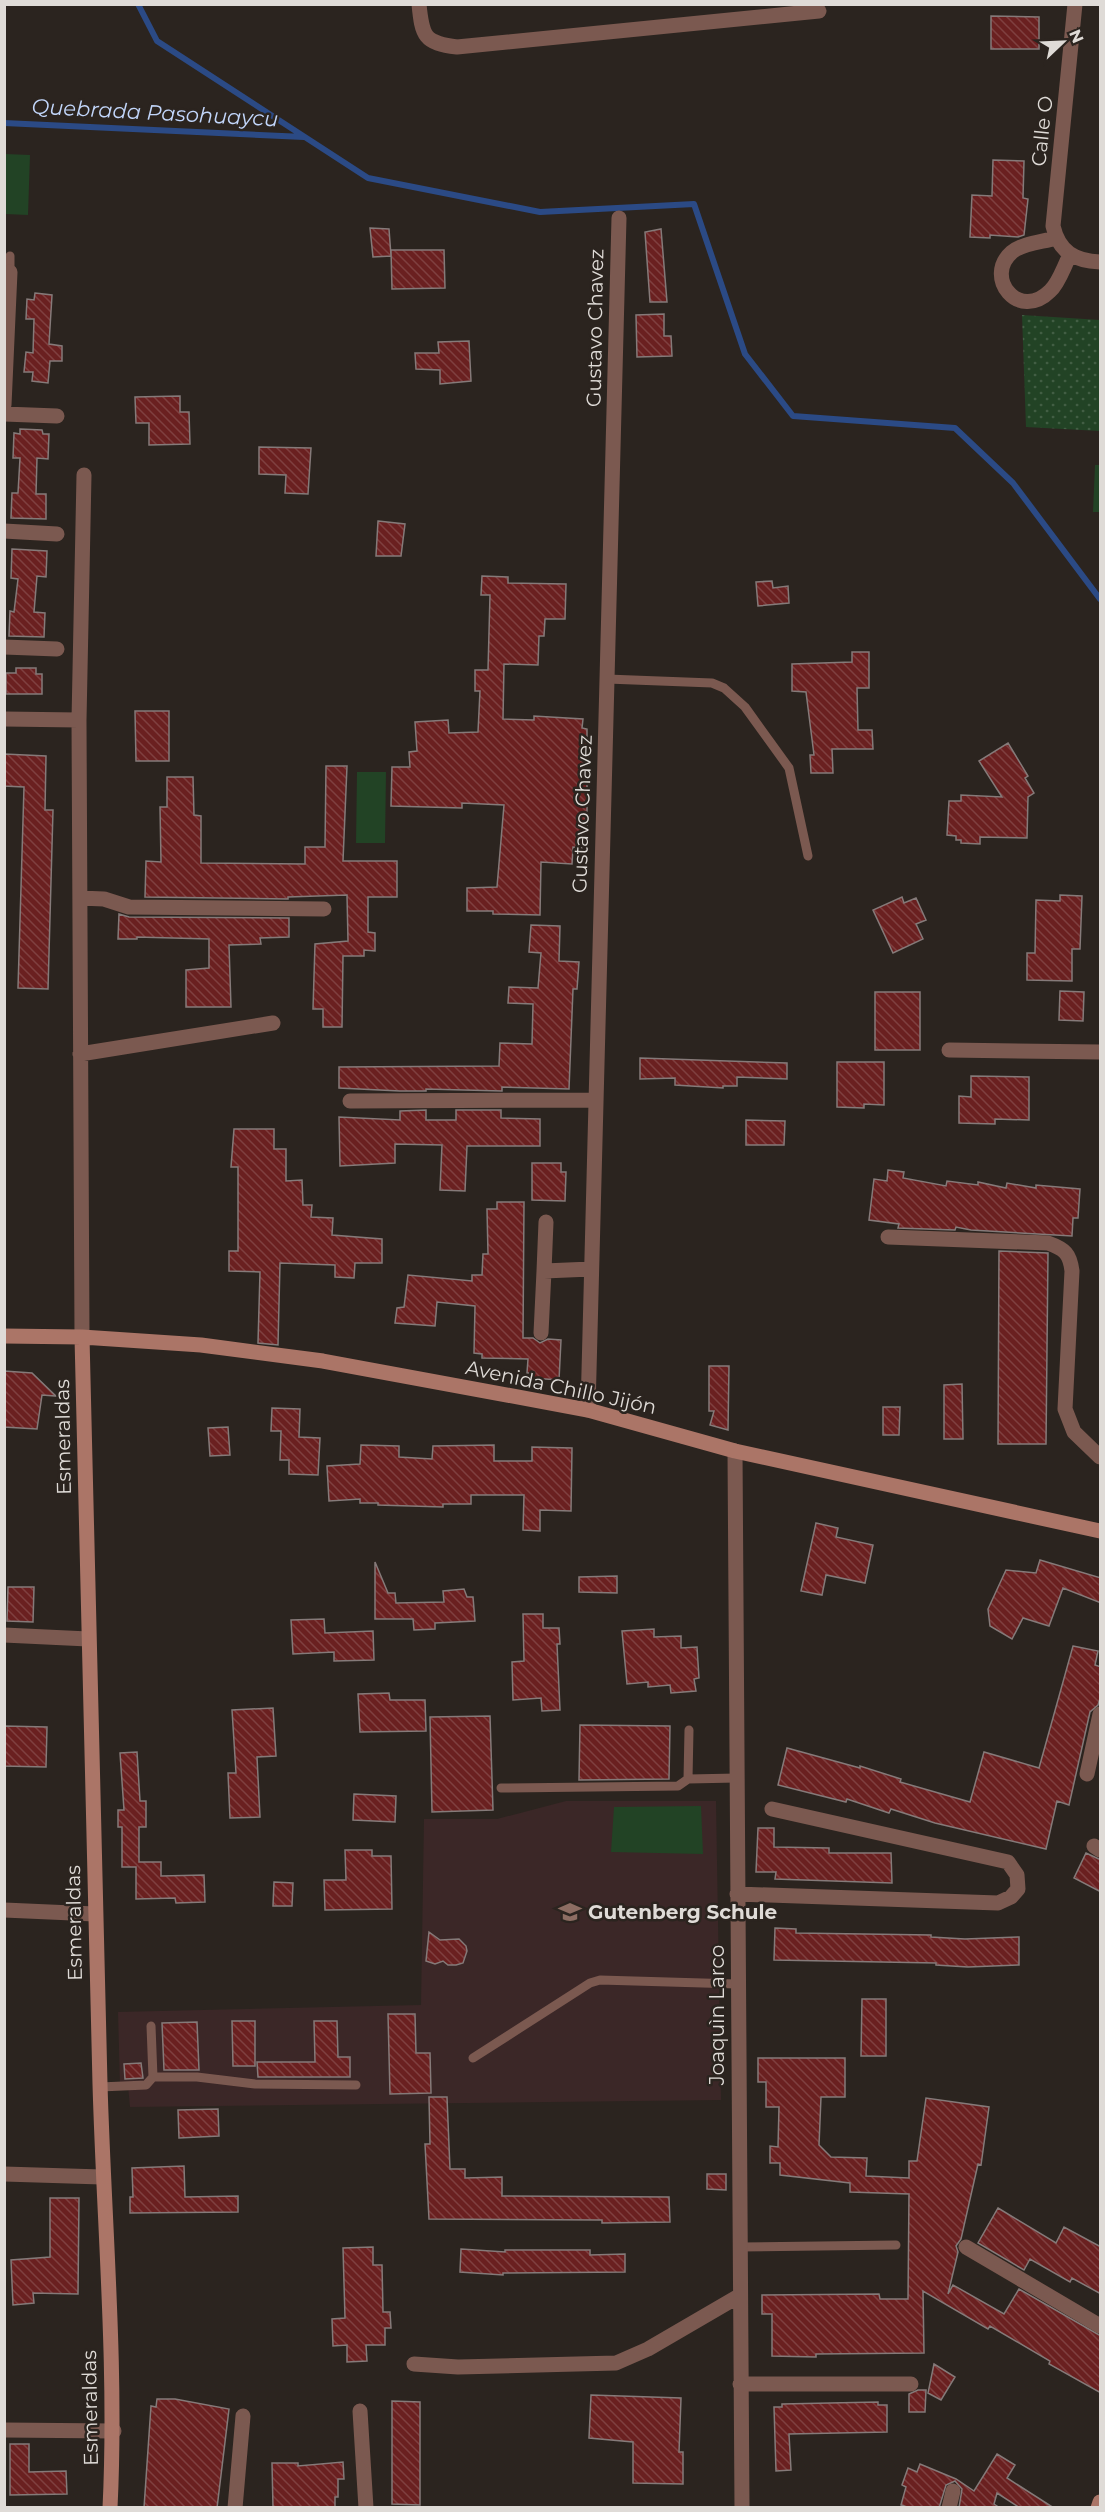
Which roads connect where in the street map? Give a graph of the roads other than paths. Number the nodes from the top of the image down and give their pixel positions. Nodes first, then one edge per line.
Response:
1 (419, 4) edge
2 (1075, 4) edge
3 (819, 10) dead end
4 (619, 218) dead end
5 (1055, 232) junction
6 (1070, 255) junction
7 (10, 256) dead end
8 (1101, 262) edge
9 (10, 272) joint
10 (4, 405) edge
11 (4, 414) edge
12 (57, 416) dead end
13 (84, 475) dead end
14 (4, 531) edge
15 (57, 534) dead end
16 (4, 647) edge
17 (57, 649) dead end
18 (607, 679) junction
19 (4, 719) edge
20 (79, 720) junction
21 (808, 856) dead end
22 (80, 898) junction
23 (324, 909) dead end
24 (273, 1023) dead end
25 (949, 1050) dead end
26 (1101, 1052) edge
27 (80, 1054) junction
28 (595, 1100) junction
29 (350, 1101) dead end
30 (546, 1222) dead end
31 (888, 1237) dead end
32 (591, 1269) junction
33 (544, 1271) junction
34 (541, 1333) dead end
35 (4, 1336) edge
36 (82, 1337) junction
37 (588, 1410) junction
38 (735, 1451) junction
39 (1101, 1457) edge
40 (1101, 1531) edge
41 (4, 1635) edge
42 (88, 1639) junction
43 (1101, 1714) edge
44 (690, 1730) dead end
45 (1087, 1774) dead end
46 (737, 1778) junction
47 (688, 1779) junction
48 (501, 1788) dead end
49 (772, 1809) dead end
50 (737, 1894) junction
51 (4, 1910) edge
52 (95, 1914) junction
53 (738, 1984) junction
54 (151, 2026) dead end
55 (473, 2058) dead end
56 (153, 2077) junction
57 (356, 2085) dead end
58 (100, 2087) junction
59 (4, 2174) edge
60 (102, 2177) junction
61 (896, 2245) dead end
62 (739, 2247) junction
63 (966, 2247) dead end
64 (740, 2296) junction
65 (1101, 2326) edge
66 (414, 2364) dead end
67 (740, 2384) junction
68 (911, 2384) dead end
69 (360, 2411) dead end
70 (243, 2416) dead end
71 (4, 2430) edge
72 (114, 2431) junction
73 (953, 2492) dead end
74 (1101, 2502) edge
75 (110, 2508) edge
76 (235, 2508) edge
77 (366, 2508) edge
78 (742, 2508) edge
79 (949, 2508) edge
80 (1098, 2508) edge

1 - 3 street
2 - 5 street, Calle O
4 - 18 street, Gustavo Chavez
5 - 6 street
5 - 6 street
6 - 8 street
7 - 9 lane
9 - 10 street
11 - 12 street
13 - 20 street
14 - 15 street
16 - 17 street
18 - 21 lane
18 - 28 street, Gustavo Chavez
19 - 20 street
20 - 22 street
22 - 23 street
22 - 27 street
24 - 27 street
25 - 26 street
27 - 36 street
28 - 29 street
28 - 32 street, Gustavo Chavez
30 - 33 street
31 - 39 street
32 - 33 street
32 - 37 street, Gustavo Chavez
33 - 34 street
35 - 36 street, Avenida Chillo Jijón
36 - 37 street, Avenida Chillo Jijón
36 - 42 street, Esmeraldas
37 - 38 street, Avenida Chillo Jijón
38 - 40 street, Avenida Chillo Jijón
38 - 46 street, Joaquìn Larco
41 - 42 street
42 - 52 street, Esmeraldas
43 - 45 street
44 - 47 lane
46 - 47 lane
46 - 50 street, Joaquìn Larco
47 - 48 lane
49 - 50 street
50 - 53 street, Joaquìn Larco
51 - 52 street
52 - 58 street, Esmeraldas
53 - 55 lane
53 - 62 street, Joaquìn Larco
54 - 56 lane
56 - 57 lane
56 - 58 lane
58 - 60 street, Esmeraldas
59 - 60 street
60 - 72 street, Esmeraldas
61 - 62 lane
62 - 64 street, Joaquìn Larco
63 - 65 street
64 - 66 street
64 - 67 street, Joaquìn Larco
67 - 68 street
67 - 78 street, Joaquìn Larco
69 - 77 street
70 - 76 street
71 - 72 street
72 - 75 street, Esmeraldas
73 - 79 street
74 - 80 street

